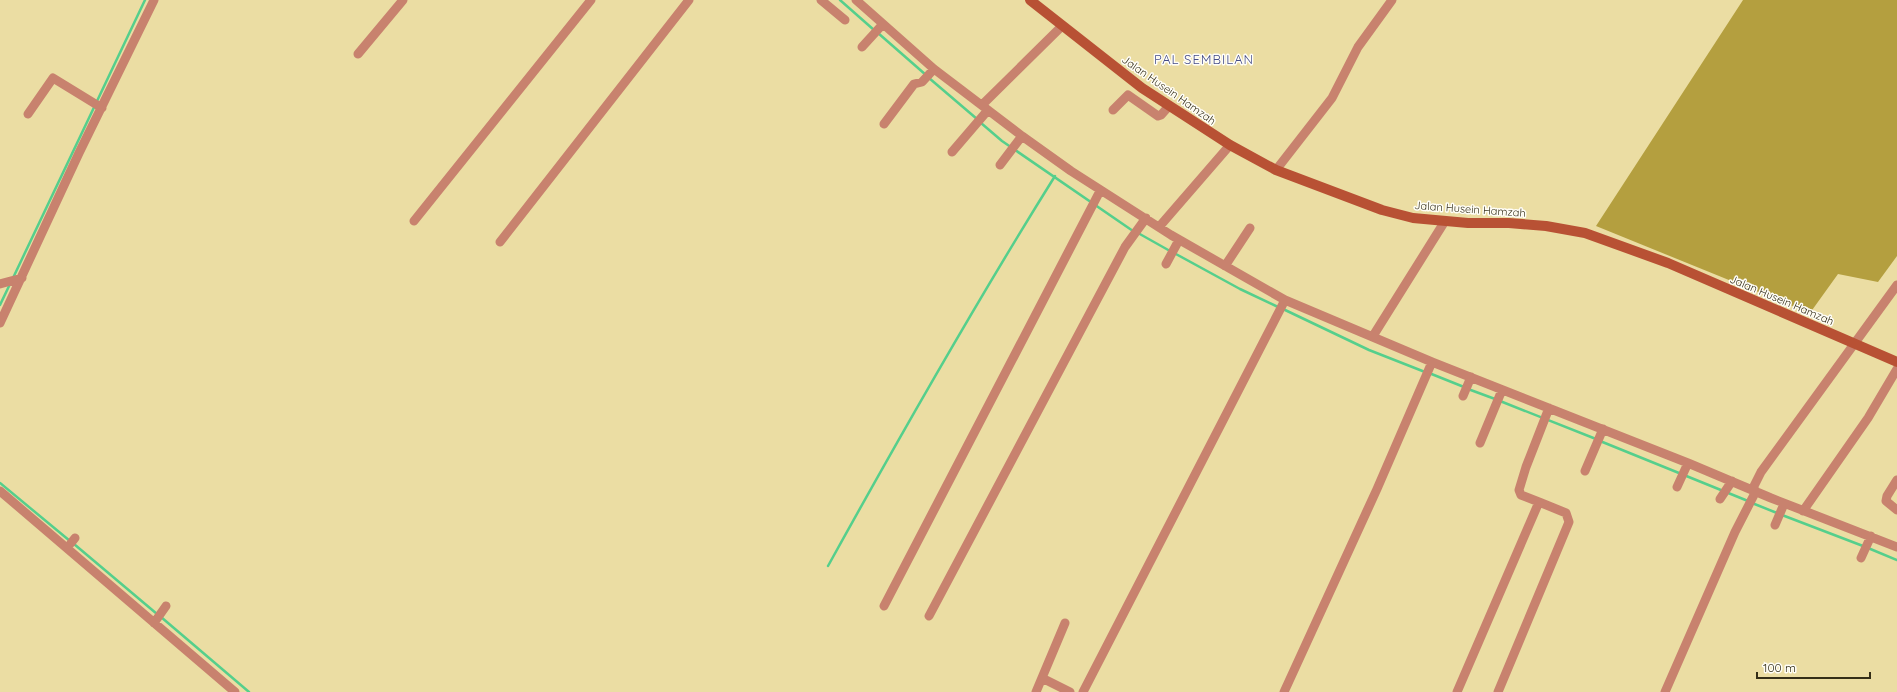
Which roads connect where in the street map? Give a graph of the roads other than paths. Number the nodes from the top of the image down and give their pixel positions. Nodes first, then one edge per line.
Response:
1 (154, 0) edge
2 (403, 0) edge
3 (591, 0) edge
4 (689, 0) edge
5 (821, 0) edge
6 (856, 0) edge
7 (1030, 0) edge
8 (1392, 0) edge
9 (845, 20) dead end
10 (881, 26) junction
11 (1062, 26) junction
12 (862, 47) dead end
13 (358, 54) dead end
14 (932, 71) junction
15 (97, 105) junction
16 (1169, 106) junction
17 (985, 109) junction
18 (1113, 110) dead end
19 (28, 114) dead end
20 (884, 124) dead end
21 (1021, 138) junction
22 (1230, 145) junction
23 (952, 152) dead end
24 (1000, 165) dead end
25 (1276, 170) junction
26 (1100, 192) junction
27 (1145, 219) junction
28 (414, 221) dead end
29 (1445, 221) junction
30 (1159, 227) junction
31 (1250, 228) dead end
32 (1179, 240) junction
33 (500, 242) dead end
34 (1166, 264) dead end
35 (1224, 266) junction
36 (21, 278) junction
37 (2, 283) edge
38 (1897, 284) edge
39 (1285, 300) junction
40 (0, 323) edge
41 (1373, 336) junction
42 (1855, 344) junction
43 (1432, 362) junction
44 (1897, 362) edge
45 (1897, 369) edge
46 (1470, 380) junction
47 (1501, 391) junction
48 (1463, 396) dead end
49 (1548, 411) junction
50 (1602, 431) junction
51 (1480, 443) dead end
52 (1687, 464) junction
53 (1585, 471) dead end
54 (1897, 480) edge
55 (1731, 482) junction
56 (1678, 485) dead end
57 (0, 491) edge
58 (1754, 492) junction
59 (1721, 497) dead end
60 (1539, 502) junction
61 (1784, 506) junction
62 (1897, 510) edge
63 (1804, 511) junction
64 (1776, 523) dead end
65 (1871, 538) junction
66 (1897, 547) edge
67 (1862, 556) dead end
68 (884, 606) dead end
69 (164, 609) dead end
70 (929, 616) dead end
71 (155, 621) junction
72 (1065, 623) dead end
73 (1042, 678) junction
74 (235, 692) edge
75 (1036, 692) edge
76 (1070, 692) edge
77 (1083, 692) edge
78 (1284, 692) edge
79 (1458, 692) edge
80 (1498, 692) edge
81 (1665, 692) edge

1 - 15 street
2 - 13 street
3 - 28 street
4 - 33 street
5 - 9 street
6 - 10 street
7 - 11 street, Jalan Husein Hamzah
8 - 25 street
10 - 12 street
10 - 14 street
11 - 16 street, Jalan Husein Hamzah
11 - 17 street
14 - 17 street
14 - 20 street
15 - 19 street
15 - 36 street
16 - 18 street
16 - 22 street, Jalan Husein Hamzah
17 - 21 street
17 - 23 street
21 - 24 street
21 - 26 street
22 - 25 street, Jalan Husein Hamzah
22 - 30 street
25 - 29 street, Jalan Husein Hamzah
26 - 27 street
26 - 68 street
27 - 30 street
27 - 70 street
29 - 41 street
29 - 42 street, Jalan Husein Hamzah
30 - 32 street
31 - 35 street
32 - 34 street
32 - 35 street
35 - 39 street
36 - 37 street
36 - 40 street
38 - 42 street
39 - 41 street
39 - 77 street
41 - 43 street
42 - 44 street, Jalan Husein Hamzah
42 - 58 street
43 - 46 street
43 - 78 street
45 - 63 street
46 - 47 street
46 - 48 street
47 - 49 street
47 - 51 street
49 - 50 street
49 - 60 street
50 - 52 street
50 - 53 street
52 - 55 street
52 - 56 street
54 - 62 street
55 - 58 street
55 - 59 street
57 - 71 street
58 - 61 street
58 - 81 street
60 - 79 street
60 - 80 street
61 - 63 street
61 - 64 street
63 - 65 street
65 - 66 street
65 - 67 street
69 - 71 street
71 - 74 street
72 - 73 street
73 - 75 street
73 - 76 street

